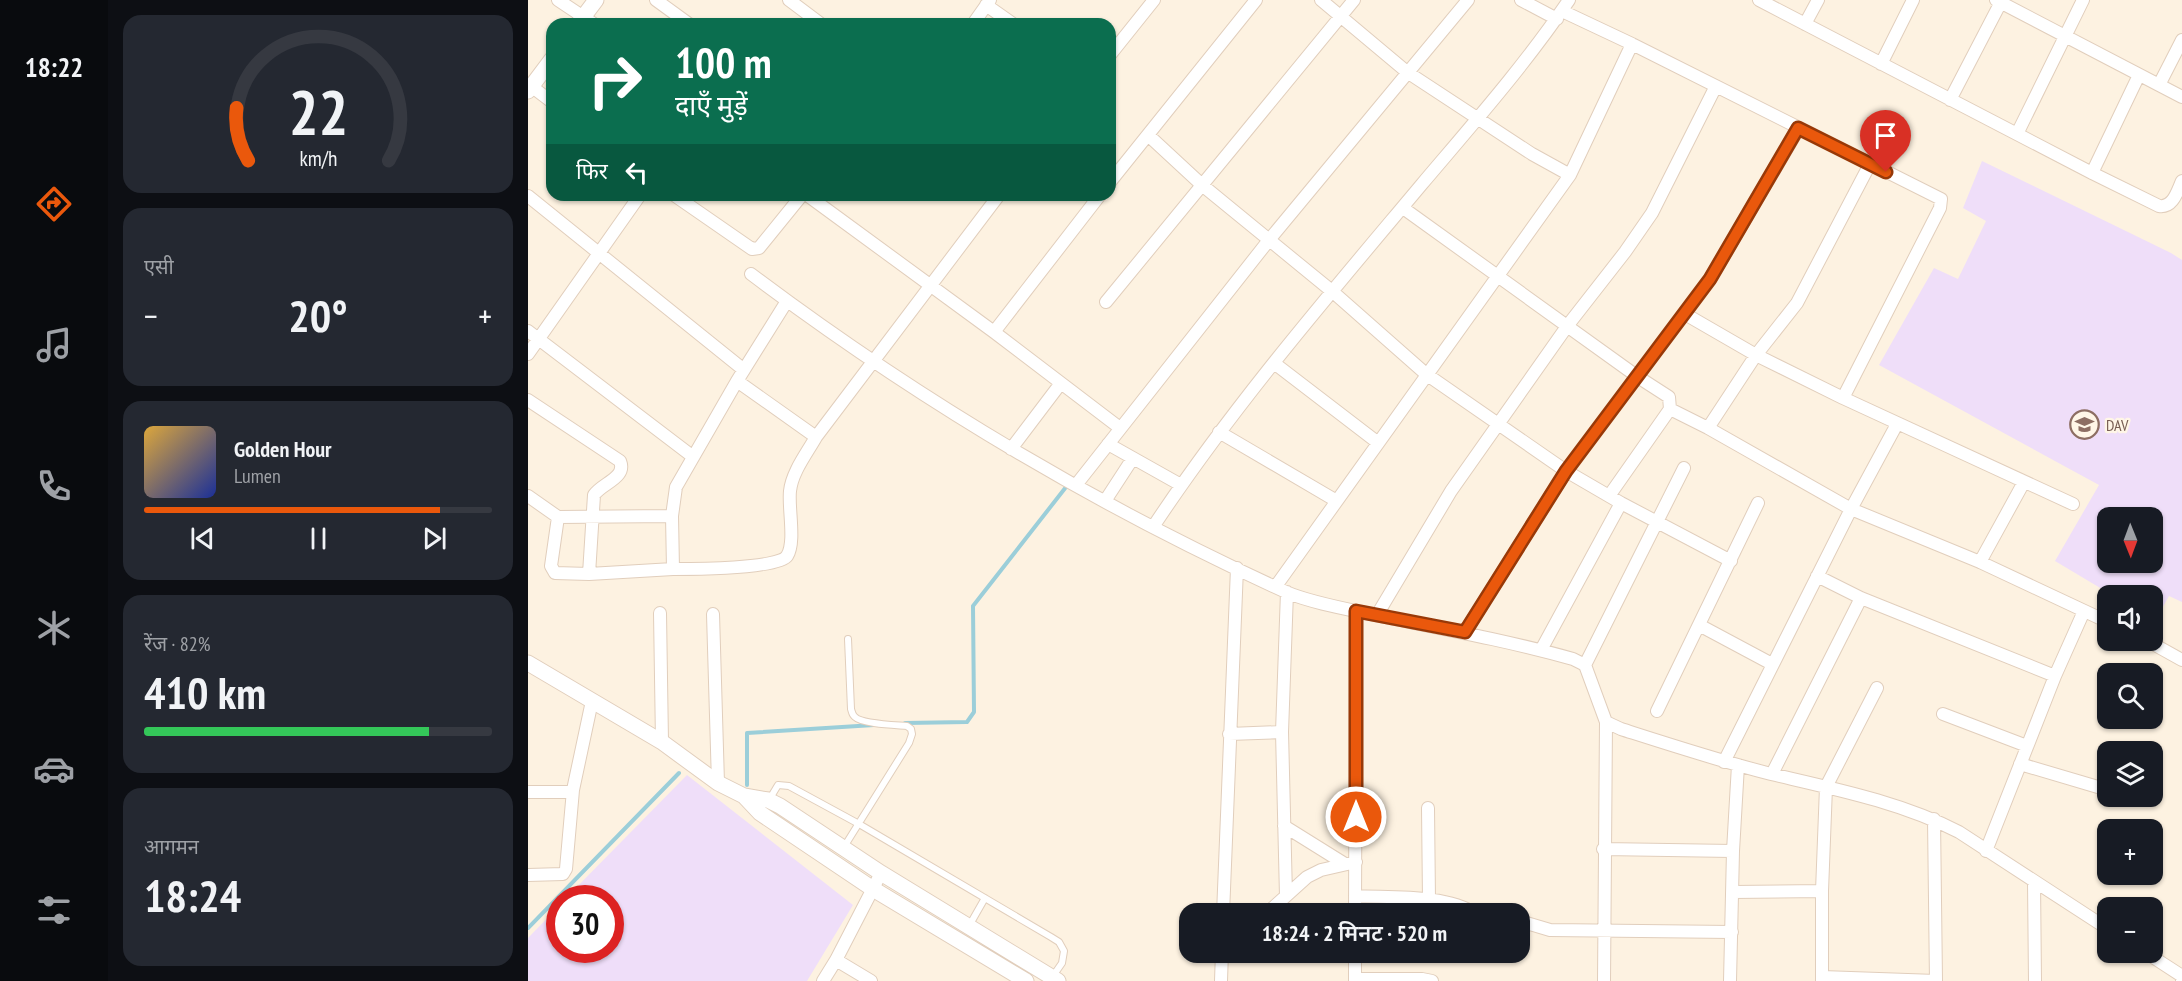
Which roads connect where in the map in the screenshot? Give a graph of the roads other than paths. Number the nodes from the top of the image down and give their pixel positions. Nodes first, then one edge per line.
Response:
1 (558, 0) edge
2 (596, 0) edge
3 (656, 0) edge
4 (789, 0) edge
5 (1154, 0) edge
6 (1256, 0) edge
7 (1321, 0) edge
8 (1354, 0) edge
9 (1468, 0) edge
10 (1521, 0) edge
11 (1569, 0) edge
12 (1759, 0) edge
13 (1818, 0) edge
14 (1913, 0) edge
15 (2083, 0) edge
16 (2000, 1) edge
17 (988, 3) edge
18 (1559, 15) junction
19 (1341, 16) junction
20 (582, 18) edge
21 (587, 18) edge
22 (681, 18) edge
23 (813, 18) edge
24 (977, 18) edge
25 (1006, 18) edge
26 (1805, 24) junction
27 (2065, 35) junction
28 (2182, 40) edge
29 (1632, 44) junction
30 (1116, 48) edge
31 (1881, 63) junction
32 (546, 67) edge
33 (1407, 72) junction
34 (2139, 75) junction
35 (2159, 85) junction
36 (1716, 86) junction
37 (530, 88) edge
38 (2182, 97) edge
39 (546, 98) edge
40 (1950, 100) junction
41 (1478, 118) junction
42 (1798, 128) junction
43 (2017, 134) junction
44 (1148, 135) junction
45 (1869, 164) junction
46 (2091, 173) junction
47 (1116, 175) edge
48 (1570, 175) junction
49 (2182, 182) edge
50 (1202, 185) junction
51 (528, 196) edge
52 (636, 201) edge
53 (683, 201) edge
54 (797, 201) edge
55 (815, 201) edge
56 (994, 201) edge
57 (1095, 201) edge
58 (1403, 208) junction
59 (1269, 240) junction
60 (600, 254) junction
61 (751, 274) dead end
62 (1499, 275) junction
63 (929, 286) junction
64 (1333, 292) junction
65 (788, 301) junction
66 (1106, 302) dead end
67 (1685, 314) junction
68 (1568, 325) junction
69 (528, 331) edge
70 (994, 332) junction
71 (539, 339) junction
72 (528, 354) edge
73 (1756, 355) junction
74 (873, 362) junction
75 (1274, 363) junction
76 (744, 370) junction
77 (1426, 374) junction
78 (1638, 377) junction
79 (736, 381) junction
80 (1061, 384) junction
81 (1843, 398) junction
82 (528, 400) edge
83 (1670, 409) junction
84 (1499, 424) junction
85 (1897, 424) junction
86 (1708, 428) junction
87 (1120, 429) junction
88 (1219, 432) junction
89 (816, 437) junction
90 (1377, 442) junction
91 (1108, 444) junction
92 (1011, 449) junction
93 (692, 456) junction
94 (1133, 458) junction
95 (1684, 468) dead end
96 (1566, 471) junction
97 (2024, 482) junction
98 (1076, 485) junction
99 (1181, 485) junction
100 (528, 496) edge
101 (1608, 496) junction
102 (1335, 500) junction
103 (1105, 501) junction
104 (1621, 503) junction
105 (1758, 503) dead end
106 (2073, 504) dead end
107 (1851, 509) junction
108 (672, 516) junction
109 (558, 518) junction
110 (592, 518) junction
111 (1657, 522) junction
112 (1153, 527) junction
113 (1731, 561) junction
114 (1980, 562) junction
115 (1237, 568) junction
116 (674, 569) junction
117 (589, 574) junction
118 (1817, 576) junction
119 (1281, 589) junction
120 (1861, 598) junction
121 (1356, 611) junction
122 (2084, 611) junction
123 (660, 614) dead end
124 (713, 615) dead end
125 (1377, 615) junction
126 (2097, 617) edge
127 (1699, 626) junction
128 (1465, 632) junction
129 (848, 639) dead end
130 (2163, 649) edge
131 (1541, 650) junction
132 (2182, 660) edge
133 (528, 663) edge
134 (1772, 664) junction
135 (1585, 665) junction
136 (2055, 676) junction
137 (1877, 688) dead end
138 (592, 701) junction
139 (1657, 711) dead end
140 (1943, 714) dead end
141 (1606, 722) junction
142 (1282, 732) junction
143 (1229, 734) junction
144 (662, 742) junction
145 (2027, 746) junction
146 (1724, 762) junction
147 (2020, 764) junction
148 (1738, 765) junction
149 (1772, 774) junction
150 (718, 783) junction
151 (1826, 787) junction
152 (2097, 787) edge
153 (573, 790) junction
154 (528, 792) edge
155 (744, 796) junction
156 (768, 801) junction
157 (1428, 808) dead end
158 (1934, 819) junction
159 (859, 824) junction
160 (1284, 826) junction
161 (843, 848) junction
162 (1603, 849) junction
163 (1733, 851) junction
164 (1986, 851) junction
165 (1351, 863) junction
166 (881, 873) junction
167 (528, 875) edge
168 (2034, 882) junction
169 (873, 889) junction
170 (1822, 891) junction
171 (1733, 892) junction
172 (1286, 896) junction
173 (1355, 897) junction
174 (985, 898) junction
175 (1429, 900) junction
176 (1223, 903) edge
177 (1278, 903) edge
178 (1355, 903) edge
179 (1455, 903) edge
180 (2097, 922) edge
181 (1530, 925) edge
182 (969, 927) junction
183 (1604, 931) junction
184 (1732, 932) junction
185 (836, 960) junction
186 (1222, 963) edge
187 (1355, 963) edge
188 (2163, 963) edge
189 (2182, 975) edge
190 (1055, 979) edge
191 (1822, 979) edge
192 (1355, 980) edge
193 (823, 981) edge
194 (871, 981) edge
195 (1026, 981) edge
196 (1221, 981) edge
197 (1432, 981) edge
198 (1604, 981) edge
199 (1730, 981) edge
200 (1936, 981) edge
201 (2035, 981) edge
202 (2182, 981) edge

1 - 20 street
2 - 21 street
3 - 22 street
4 - 23 street
5 - 30 street
6 - 44 street
7 - 19 street
8 - 19 street
9 - 33 street
10 - 18 street
11 - 18 street
12 - 26 street
13 - 26 street
14 - 31 street
15 - 27 street
16 - 27 street
16 - 40 street
17 - 24 street
17 - 25 street
18 - 29 street
18 - 41 street
19 - 33 street
19 - 50 street
26 - 31 street
27 - 34 street
27 - 43 street
28 - 35 street
29 - 36 street
29 - 48 street
31 - 40 street
32 - 37 street
33 - 41 street
33 - 59 street
34 - 35 street
34 - 46 street
35 - 38 street
36 - 42 street
36 - 68 street
37 - 39 street
40 - 43 street
41 - 48 street
41 - 58 street
42 - 45 street
42 - 67 street
43 - 46 street
44 - 47 street
44 - 50 street
45 - 73 street
45 - 81 street
46 - 49 street
48 - 62 street
50 - 59 street
50 - 66 street
51 - 60 street
52 - 60 street
53 - 54 street
55 - 63 street
56 - 63 street
57 - 70 street
58 - 62 street
58 - 64 street
59 - 64 street
59 - 87 street
60 - 71 street
60 - 76 street
61 - 65 street
62 - 68 street
62 - 77 street
63 - 70 street
63 - 74 street
64 - 75 street
64 - 77 street
65 - 74 street
65 - 76 street
67 - 73 street
67 - 78 street
68 - 78 street
68 - 84 street
69 - 71 street
70 - 80 street
71 - 72 street
71 - 93 street
73 - 81 street
73 - 86 street
74 - 89 street
74 - 92 street
75 - 88 street
75 - 90 street
76 - 79 street
77 - 84 street
77 - 90 street
78 - 83 street
78 - 96 street
79 - 89 street
79 - 93 street
80 - 87 street
80 - 92 street
81 - 85 street
82 - 110 street
83 - 86 street
83 - 101 street
84 - 96 street
84 - 125 street
85 - 97 street
85 - 107 street
86 - 107 street
87 - 91 street
88 - 99 street
88 - 102 street
89 - 116 street
90 - 102 street
91 - 94 street
91 - 98 street
92 - 98 street
93 - 108 street
94 - 99 street
94 - 103 street
95 - 111 street
96 - 101 street
96 - 128 street
97 - 106 street
97 - 114 street
98 - 103 street
99 - 112 street
100 - 109 street
101 - 104 street
102 - 119 street
103 - 112 street
104 - 111 street
104 - 131 street
105 - 113 street
107 - 114 street
107 - 118 street
108 - 110 street
108 - 116 street
109 - 110 street
109 - 117 street
110 - 117 street
111 - 113 street
111 - 135 street
112 - 115 street
113 - 127 street
114 - 122 street
115 - 119 street
115 - 143 street
116 - 117 street
118 - 120 street
118 - 134 street
119 - 121 street
119 - 142 street
120 - 136 street
120 - 149 street
121 - 125 street
121 - 165 street
122 - 126 street
122 - 136 street
123 - 144 street
124 - 150 street
125 - 128 street
127 - 134 street
127 - 139 street
128 - 131 street
129 - 159 lane
130 - 132 street
131 - 135 street
133 - 138 street
134 - 146 street
135 - 141 street
136 - 145 street
137 - 151 street
138 - 144 street
138 - 153 street
140 - 145 street
141 - 146 street
141 - 162 street
142 - 143 street
142 - 160 street
143 - 176 street
144 - 150 street
145 - 147 street
146 - 148 street
147 - 152 street
147 - 164 street
148 - 149 street
148 - 163 street
149 - 151 street
150 - 155 street
151 - 158 street
151 - 170 street
153 - 154 street
153 - 167 street
155 - 156 street
155 - 169 street
156 - 159 lane
156 - 161 street
157 - 175 street
158 - 164 street
158 - 200 street
159 - 161 lane
159 - 174 lane
160 - 165 street
160 - 172 street
161 - 166 street
162 - 163 street
162 - 183 street
163 - 171 street
164 - 168 street
165 - 172 street
165 - 173 street
166 - 169 street
166 - 182 street
168 - 180 street
168 - 201 street
169 - 185 street
169 - 195 street
170 - 171 street
170 - 191 street
171 - 184 street
172 - 177 street
173 - 175 street
173 - 178 street
174 - 182 lane
174 - 190 lane
175 - 179 street
181 - 183 street
182 - 190 street
183 - 184 street
183 - 198 street
184 - 199 street
185 - 193 street
185 - 194 street
186 - 196 street
187 - 192 street
188 - 189 street
189 - 202 street
191 - 200 street
192 - 197 street

